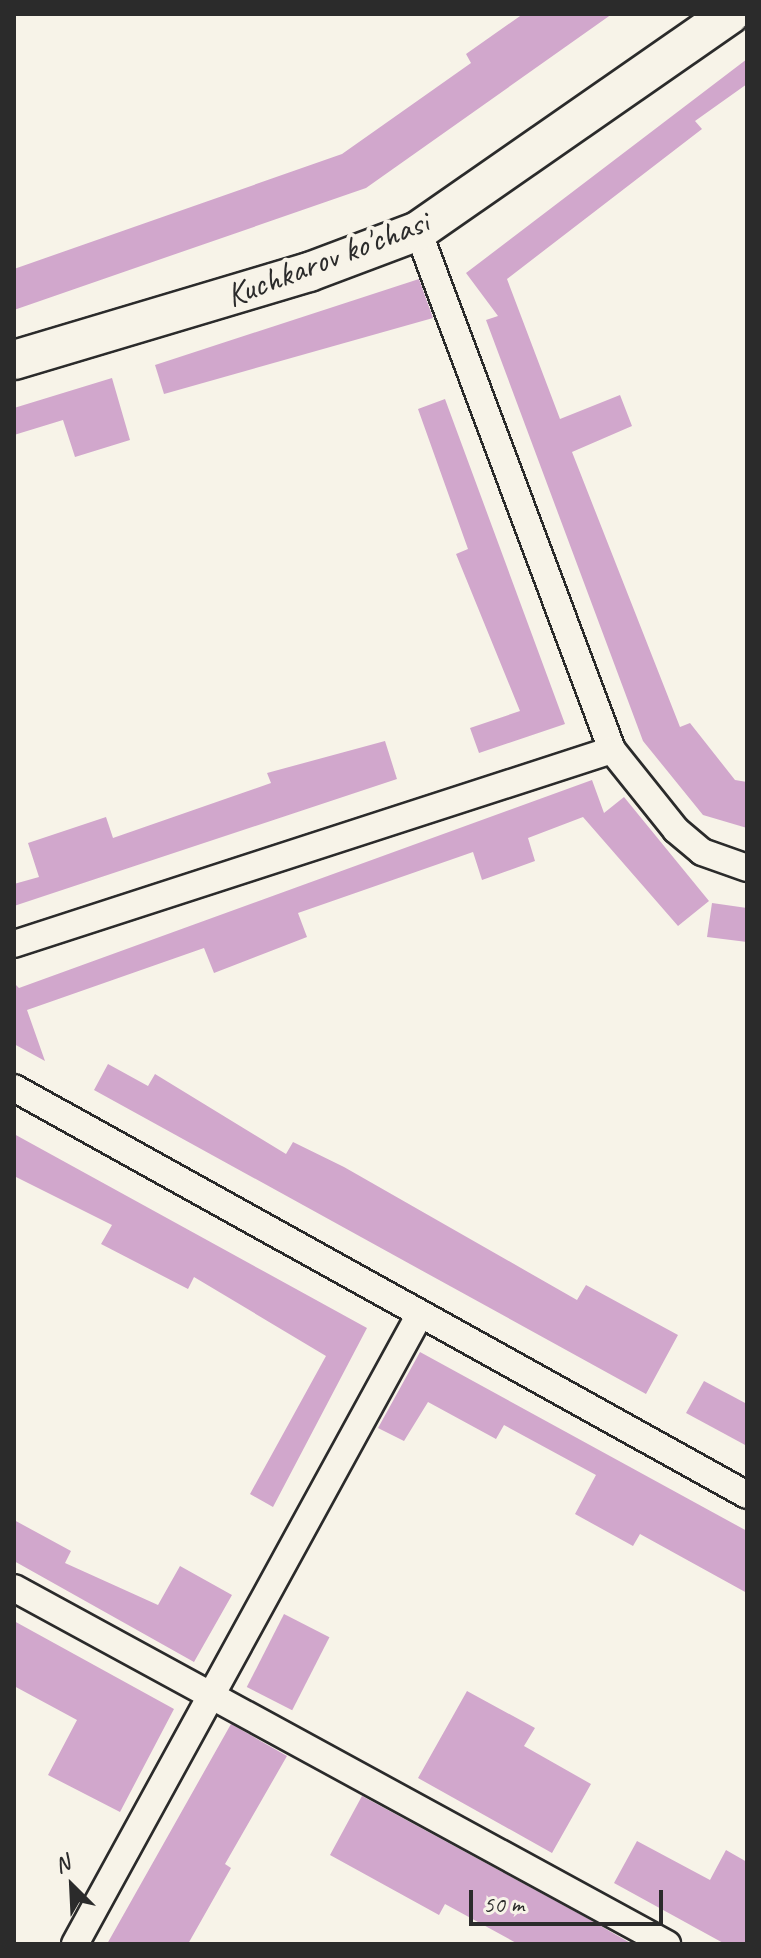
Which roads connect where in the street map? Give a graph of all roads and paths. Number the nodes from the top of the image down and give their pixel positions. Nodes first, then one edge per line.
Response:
1 (730, 14) edge
2 (418, 231) junction
3 (14, 360) edge
4 (612, 750) junction
5 (747, 868) edge
6 (14, 944) edge
7 (14, 1088) edge
8 (420, 1314) junction
9 (747, 1495) edge
10 (14, 1588) edge
11 (208, 1695) junction
12 (75, 1944) edge
13 (667, 1944) edge

1 - 2 main road, Kuchkarov ko'chasi
2 - 3 main road, Kuchkarov ko'chasi
2 - 4 street
4 - 5 street
4 - 6 street
7 - 8 street
8 - 9 street
8 - 11 street
10 - 11 street
11 - 12 street
11 - 13 street

